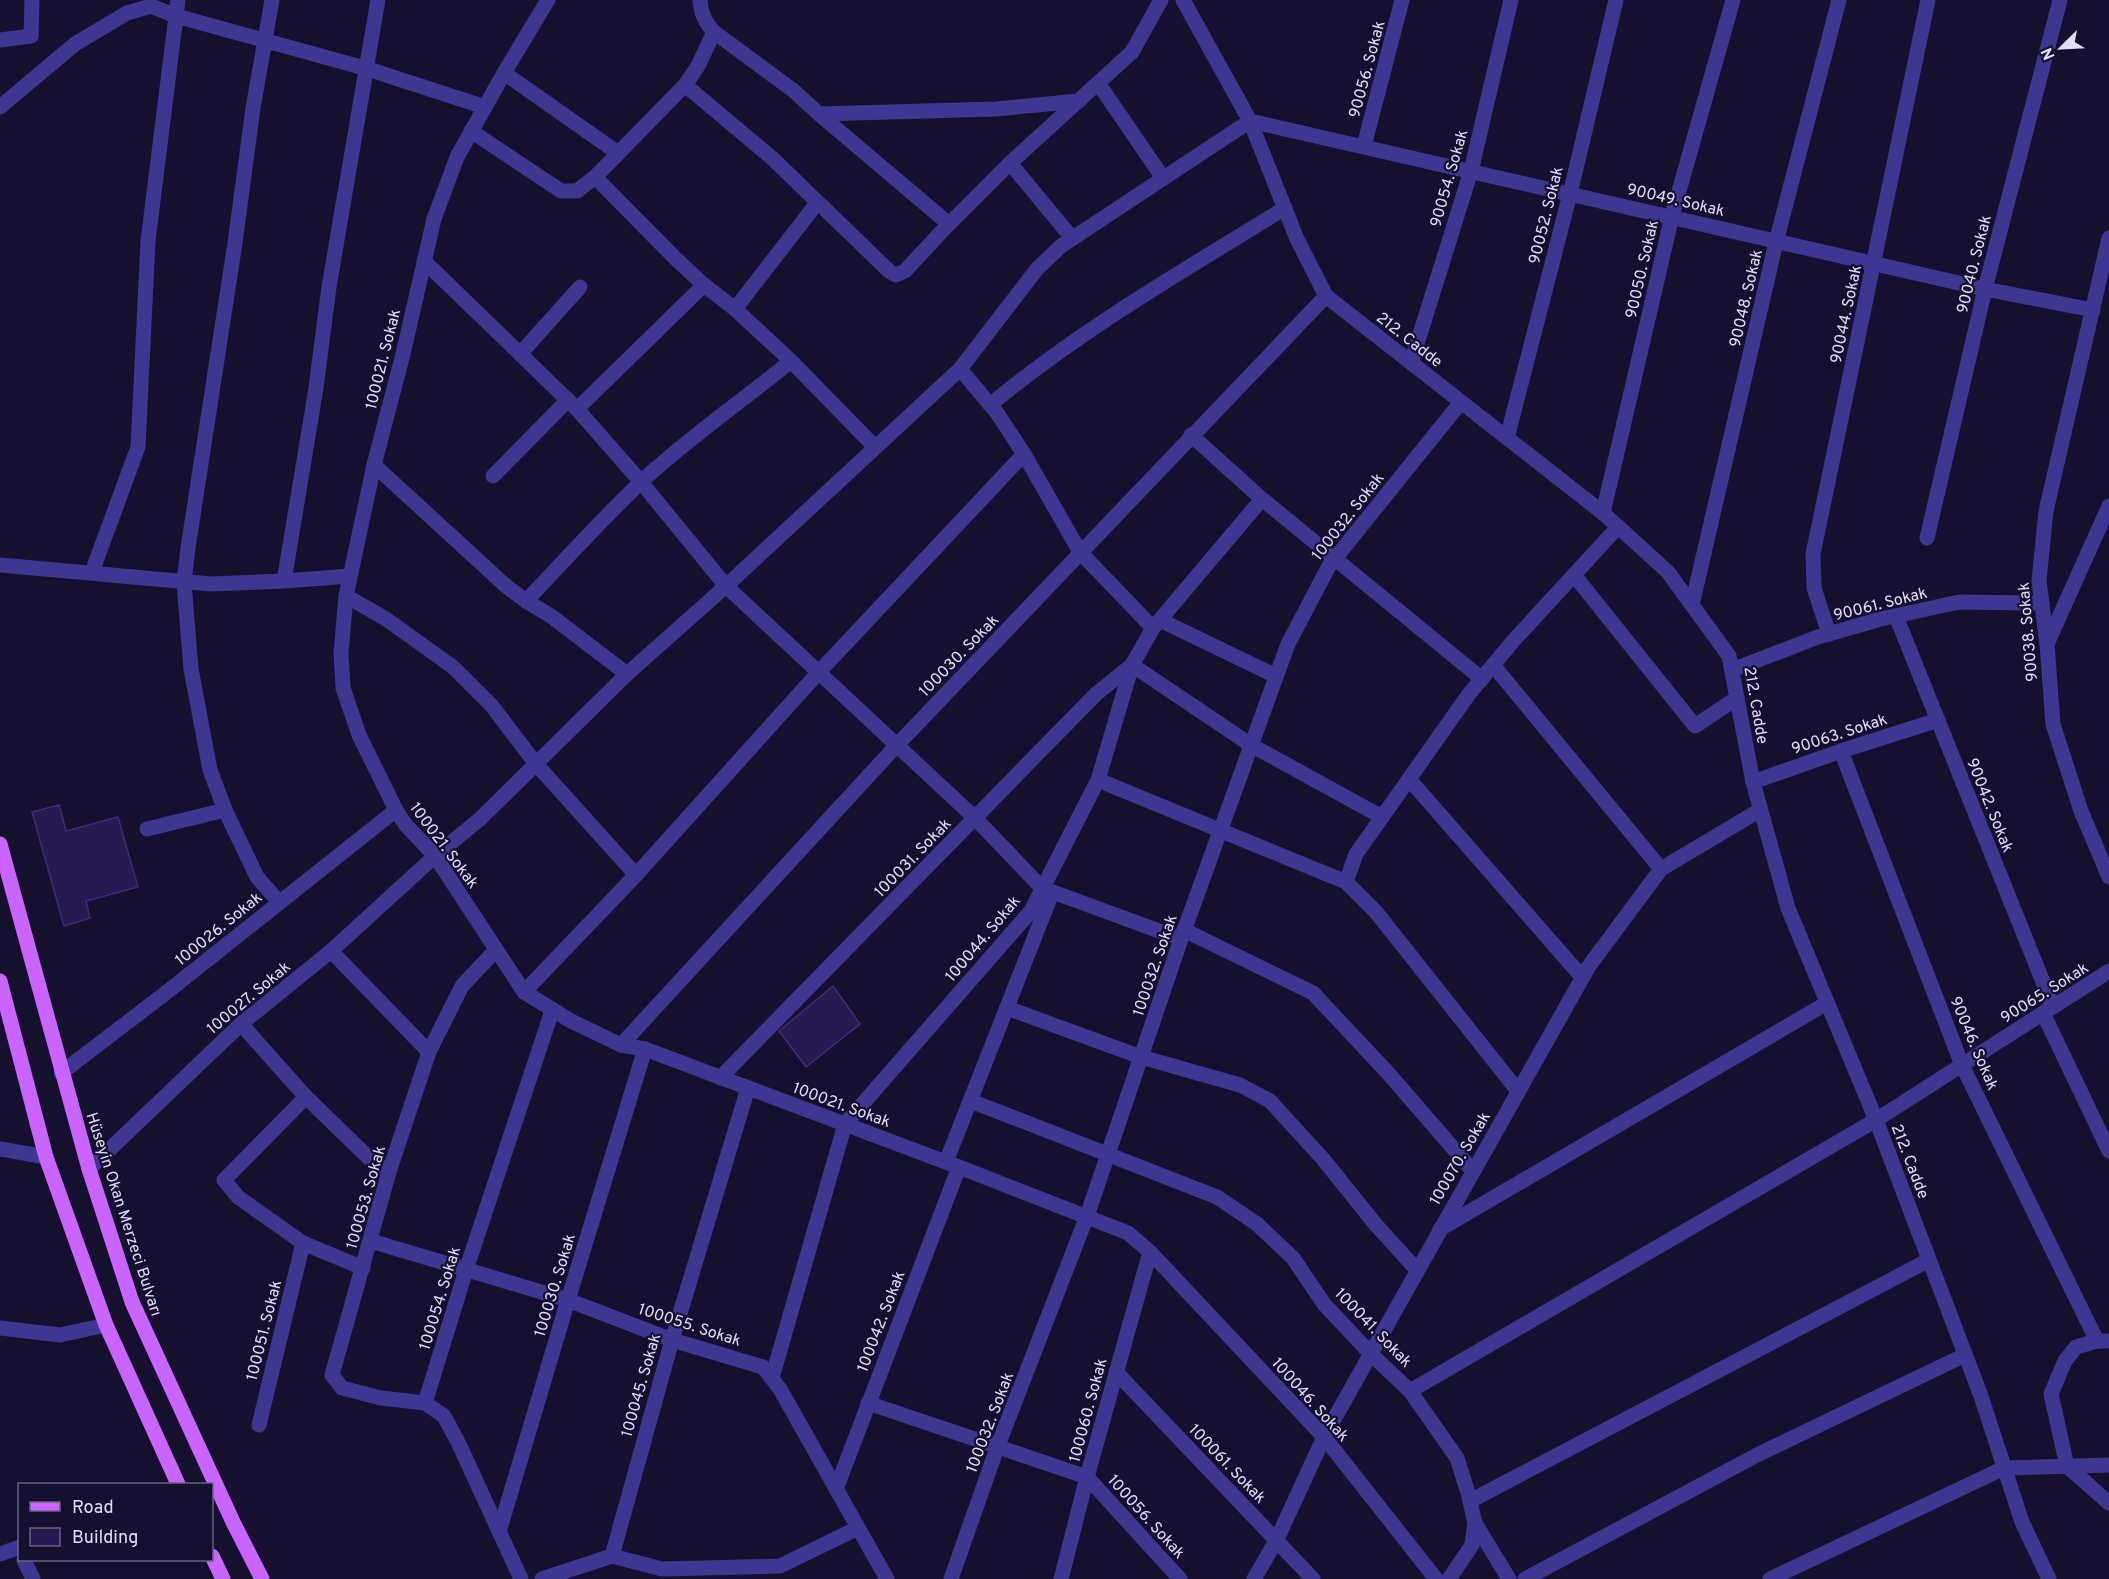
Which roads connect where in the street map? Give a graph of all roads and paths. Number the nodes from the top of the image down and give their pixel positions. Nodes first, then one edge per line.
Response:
1 (32, 0) edge
2 (178, 0) edge
3 (272, 0) edge
4 (378, 0) edge
5 (548, 0) edge
6 (700, 0) edge
7 (1161, 0) edge
8 (1183, 0) edge
9 (1402, 0) edge
10 (1511, 0) edge
11 (1616, 0) edge
12 (1733, 0) edge
13 (1839, 0) edge
14 (1928, 0) edge
15 (2060, 0) edge
16 (176, 16) junction
17 (714, 33) junction
18 (0, 40) edge
19 (265, 40) junction
20 (368, 69) junction
21 (504, 73) junction
22 (1098, 83) junction
23 (685, 86) junction
24 (1079, 101) junction
25 (0, 107) edge
26 (485, 107) junction
27 (819, 114) junction
28 (1251, 121) junction
29 (471, 131) junction
30 (1364, 147) junction
31 (618, 153) junction
32 (1010, 163) junction
33 (1471, 171) junction
34 (595, 177) junction
35 (1163, 178) junction
36 (1570, 194) junction
37 (817, 203) junction
38 (1285, 208) junction
39 (1672, 216) junction
40 (949, 224) junction
41 (1072, 238) junction
42 (2109, 238) edge
43 (1776, 242) junction
44 (424, 261) junction
45 (1874, 263) junction
46 (704, 285) junction
47 (580, 287) dead end
48 (1985, 289) junction
49 (1326, 296) junction
50 (735, 309) junction
51 (2093, 310) junction
52 (520, 354) junction
53 (791, 361) junction
54 (1411, 363) junction
55 (960, 369) junction
56 (1461, 402) junction
57 (573, 404) junction
58 (990, 405) junction
59 (1191, 435) junction
60 (1507, 438) junction
61 (875, 447) junction
62 (1024, 454) junction
63 (374, 465) junction
64 (493, 476) dead end
65 (641, 482) junction
66 (1262, 499) junction
67 (2109, 506) edge
68 (1603, 513) junction
69 (1618, 527) junction
70 (1927, 538) dead end
71 (1080, 552) junction
72 (1335, 558) junction
73 (0, 565) edge
74 (92, 572) junction
75 (1574, 575) junction
76 (350, 576) junction
77 (284, 581) junction
78 (184, 584) junction
79 (726, 586) junction
80 (346, 596) junction
81 (526, 601) junction
82 (2042, 603) junction
83 (1692, 605) junction
84 (1896, 616) junction
85 (1156, 624) junction
86 (1830, 634) junction
87 (2047, 644) junction
88 (1132, 665) junction
89 (1493, 665) junction
90 (1732, 670) junction
91 (818, 673) junction
92 (627, 674) junction
93 (1276, 676) junction
94 (1482, 679) junction
95 (1737, 698) junction
96 (1938, 720) junction
97 (1251, 745) junction
98 (896, 746) junction
99 (1841, 751) junction
100 (536, 764) junction
101 (1409, 778) junction
102 (1098, 780) junction
103 (1752, 782) junction
104 (225, 810) junction
105 (396, 810) junction
106 (1760, 810) junction
107 (1382, 817) junction
108 (975, 818) junction
109 (147, 829) dead end
110 (1220, 831) junction
111 (0, 844) edge
112 (435, 856) junction
113 (1661, 869) junction
114 (636, 875) junction
115 (2109, 877) edge
116 (1346, 882) junction
117 (1047, 891) junction
118 (279, 902) junction
119 (1183, 935) junction
120 (496, 950) junction
121 (331, 951) junction
122 (2109, 971) edge
123 (1582, 977) junction
124 (0, 981) edge
125 (524, 992) junction
126 (1827, 1003) junction
127 (1006, 1008) junction
128 (2048, 1010) junction
129 (552, 1011) junction
130 (241, 1024) junction
131 (621, 1045) junction
132 (645, 1049) junction
133 (429, 1052) junction
134 (1141, 1057) junction
135 (1962, 1065) junction
136 (61, 1072) junction
137 (720, 1078) junction
138 (748, 1088) junction
139 (1518, 1091) junction
140 (306, 1096) junction
141 (970, 1101) junction
142 (1876, 1120) junction
143 (845, 1124) junction
144 (0, 1149) edge
145 (2109, 1151) edge
146 (1108, 1154) junction
147 (46, 1157) junction
148 (953, 1164) junction
149 (88, 1169) junction
150 (1473, 1171) junction
151 (389, 1172) junction
152 (1087, 1216) junction
153 (1440, 1228) junction
154 (371, 1241) junction
155 (303, 1243) junction
156 (1150, 1252) junction
157 (1929, 1260) junction
158 (363, 1268) junction
159 (466, 1270) junction
160 (1417, 1270) junction
161 (568, 1300) junction
162 (106, 1325) junction
163 (0, 1328) edge
164 (672, 1340) junction
165 (2103, 1341) edge
166 (1371, 1353) junction
167 (1965, 1354) junction
168 (1116, 1372) junction
169 (772, 1378) junction
170 (1410, 1390) junction
171 (426, 1402) junction
172 (868, 1403) junction
173 (259, 1425) dead end
174 (1324, 1437) junction
175 (997, 1448) junction
176 (2109, 1465) edge
177 (2067, 1466) junction
178 (2004, 1468) junction
179 (1087, 1477) junction
180 (173, 1483) edge
181 (836, 1489) junction
182 (1470, 1501) junction
183 (2109, 1503) edge
184 (1475, 1523) junction
185 (858, 1528) junction
186 (500, 1532) junction
187 (1276, 1539) junction
188 (18, 1551) edge
189 (0, 1554) edge
190 (612, 1556) junction
191 (213, 1558) edge
192 (25, 1561) edge
193 (770, 1573) edge
194 (33, 1579) edge
195 (222, 1579) edge
196 (262, 1579) edge
197 (521, 1579) edge
198 (542, 1579) edge
199 (887, 1579) edge
200 (951, 1579) edge
201 (1061, 1579) edge
202 (1180, 1579) edge
203 (1254, 1579) edge
204 (1313, 1579) edge
205 (1436, 1579) edge
206 (1449, 1579) edge
207 (1509, 1579) edge
208 (1525, 1579) edge
209 (1770, 1579) edge
210 (2049, 1579) edge

1 - 18 street
2 - 16 street
3 - 19 street
4 - 20 street
5 - 21 street, 100021. Sokak
6 - 17 street
7 - 22 street
8 - 28 street, 212. Cadde
9 - 30 street, 90056. Sokak
10 - 33 street, 90054. Sokak
11 - 36 street, 90052. Sokak
12 - 39 street, 90050. Sokak
13 - 43 street, 90048. Sokak
14 - 45 street, 90044. Sokak
15 - 48 street, 90040. Sokak
16 - 19 street
16 - 25 street
16 - 74 street
17 - 23 street
17 - 27 street
19 - 20 street
19 - 78 street
20 - 26 street
20 - 77 street
21 - 26 street, 100021. Sokak
21 - 31 street
22 - 24 street
22 - 35 street
23 - 31 street
23 - 37 street
24 - 27 street
24 - 32 street
26 - 29 street, 100021. Sokak
27 - 40 street
28 - 30 street, 90049. Sokak
28 - 35 street, 100027. Sokak
28 - 38 street, 212. Cadde
29 - 34 street
29 - 44 street, 100021. Sokak
30 - 33 street, 90049. Sokak
31 - 34 street
32 - 40 street
32 - 41 street
33 - 36 street, 90049. Sokak
33 - 54 street, 90054. Sokak
34 - 46 street
35 - 41 street, 100027. Sokak
36 - 39 street, 90049. Sokak
36 - 60 street, 90052. Sokak
37 - 40 street
37 - 50 street
38 - 49 street, 212. Cadde
38 - 58 street
39 - 43 street, 90049. Sokak
39 - 68 street, 90050. Sokak
41 - 55 street, 100027. Sokak
42 - 51 street, 90038. Sokak
43 - 45 street, 90049. Sokak
43 - 83 street, 90048. Sokak
44 - 52 street
44 - 63 street, 100021. Sokak
45 - 48 street, 90049. Sokak
45 - 86 street, 90044. Sokak
46 - 50 street
46 - 57 street
47 - 52 street
48 - 51 street, 90049. Sokak
48 - 70 street, 90040. Sokak
49 - 54 street, 212. Cadde
49 - 59 street, 100030. Sokak
50 - 53 street
51 - 82 street, 90038. Sokak
52 - 57 street
53 - 61 street
53 - 65 street
54 - 56 street, 212. Cadde
55 - 58 street
55 - 61 street, 100027. Sokak
56 - 60 street, 212. Cadde
56 - 72 street, 100032. Sokak
57 - 64 street
57 - 65 street
58 - 62 street
59 - 66 street
59 - 71 street, 100030. Sokak
60 - 68 street, 212. Cadde
61 - 79 street, 100027. Sokak
62 - 71 street
62 - 91 street
63 - 76 street, 100021. Sokak
63 - 81 street
65 - 79 street
65 - 81 street
66 - 72 street
66 - 85 street, 100044. Sokak
67 - 87 street
68 - 69 street, 212. Cadde
69 - 75 street
69 - 83 street, 212. Cadde
71 - 85 street
71 - 98 street, 100030. Sokak
72 - 93 street, 100032. Sokak
72 - 94 street
73 - 74 street
74 - 78 street
75 - 89 street
75 - 95 street
76 - 77 street
76 - 80 street, 100021. Sokak
77 - 78 street
78 - 104 street
79 - 91 street
79 - 92 street, 100027. Sokak
80 - 100 street
80 - 105 street, 100021. Sokak
81 - 92 street
82 - 84 street, 90061. Sokak
82 - 87 street, 90038. Sokak
83 - 90 street, 212. Cadde
84 - 86 street, 90061. Sokak
84 - 96 street, 90042. Sokak
85 - 88 street, 100044. Sokak
85 - 93 street
86 - 90 street, 90061. Sokak
87 - 115 street, 90038. Sokak
88 - 97 street
88 - 102 street, 100044. Sokak
88 - 108 street, 100031. Sokak
89 - 94 street
89 - 113 street
90 - 95 street, 212. Cadde
91 - 98 street
91 - 114 street
92 - 100 street, 100027. Sokak
93 - 97 street, 100032. Sokak
94 - 101 street
95 - 103 street, 212. Cadde
96 - 99 street, 90063. Sokak
96 - 128 street, 90042. Sokak
97 - 107 street
97 - 110 street, 100032. Sokak
98 - 108 street
98 - 131 street, 100030. Sokak
99 - 103 street, 90063. Sokak
99 - 135 street, 90046. Sokak
100 - 112 street, 100027. Sokak
100 - 114 street
101 - 107 street
101 - 123 street
102 - 110 street
102 - 117 street, 100044. Sokak
103 - 106 street, 212. Cadde
104 - 109 street
104 - 118 street
105 - 112 street, 100021. Sokak
105 - 118 street, 100026. Sokak
106 - 113 street, 100070. Sokak
106 - 126 street, 212. Cadde
107 - 116 street
108 - 117 street
108 - 137 street, 100031. Sokak
110 - 116 street
110 - 119 street, 100032. Sokak
111 - 136 main road, Hüseyin Okan Merzeci Bulvarı
112 - 120 street, 100021. Sokak
112 - 121 street, 100027. Sokak
113 - 123 street, 100070. Sokak
114 - 125 street
116 - 139 street
117 - 119 street
117 - 127 street, 100042. Sokak
117 - 143 street, 100044. Sokak
118 - 136 street, 100026. Sokak
119 - 134 street, 100032. Sokak
119 - 150 street
120 - 125 street, 100021. Sokak
120 - 133 street, 100053. Sokak
121 - 130 street, 100027. Sokak
121 - 133 street
122 - 128 street, 90065. Sokak
123 - 139 street, 100070. Sokak
124 - 147 main road
125 - 129 street, 100021. Sokak
126 - 142 street, 212. Cadde
126 - 153 street
127 - 134 street
127 - 141 street, 100042. Sokak
128 - 135 street, 90065. Sokak
128 - 145 street, 90042. Sokak
129 - 131 street, 100021. Sokak
129 - 159 street, 100054. Sokak
130 - 140 street
130 - 149 street, 100027. Sokak
131 - 132 street, 100021. Sokak
132 - 137 street, 100021. Sokak
132 - 161 street, 100030. Sokak
133 - 151 street, 100053. Sokak
134 - 146 street, 100032. Sokak
134 - 160 street
135 - 142 street, 90065. Sokak
135 - 165 street, 90046. Sokak
136 - 149 main road, Hüseyin Okan Merzeci Bulvarı
137 - 138 street, 100021. Sokak
138 - 143 street, 100021. Sokak
138 - 164 street, 100045. Sokak
139 - 150 street, 100070. Sokak
140 - 151 street
140 - 155 street
141 - 146 street, 100041. Sokak
141 - 148 street, 100042. Sokak
142 - 157 street, 212. Cadde
142 - 170 street, 90065. Sokak
143 - 148 street, 100021. Sokak
143 - 169 street, 100044. Sokak
144 - 147 street
146 - 152 street, 100032. Sokak
146 - 166 street, 100041. Sokak
147 - 162 main road
148 - 152 street, 100021. Sokak
148 - 172 street, 100042. Sokak
149 - 196 main road, Hüseyin Okan Merzeci Bulvarı
150 - 153 street, 100070. Sokak
151 - 154 street, 100053. Sokak
152 - 156 street, 100021. Sokak
152 - 175 street, 100032. Sokak
153 - 160 street, 100070. Sokak
154 - 158 street, 100053. Sokak
154 - 159 street, 100055. Sokak
155 - 158 street
155 - 173 street, 100051. Sokak
156 - 168 street, 100060. Sokak
156 - 174 street, 100046. Sokak
157 - 167 street, 212. Cadde
157 - 182 street
158 - 171 street, 100053. Sokak
159 - 161 street, 100055. Sokak
159 - 171 street, 100054. Sokak
160 - 166 street, 100070. Sokak
161 - 164 street, 100055. Sokak
161 - 186 street, 100030. Sokak
162 - 163 street
162 - 180 main road
164 - 169 street, 100055. Sokak
164 - 190 street, 100045. Sokak
165 - 177 street
166 - 170 street, 100041. Sokak
166 - 174 street, 100070. Sokak
167 - 178 street, 212. Cadde
167 - 208 street
168 - 179 street, 100060. Sokak
168 - 187 street, 100061. Sokak
169 - 181 street, 100055. Sokak
170 - 182 street, 100041. Sokak
171 - 186 street
172 - 175 street
172 - 181 street, 100042. Sokak
174 - 187 street, 100070. Sokak
174 - 205 street, 100046. Sokak
175 - 179 street
175 - 200 street, 100032. Sokak
176 - 177 street
177 - 178 street
177 - 183 street
178 - 209 street
178 - 210 street, 212. Cadde
179 - 201 street, 100060. Sokak
179 - 202 street, 100056. Sokak
181 - 185 street, 100055. Sokak
182 - 184 street, 100041. Sokak
184 - 206 street
184 - 207 street, 100041. Sokak
185 - 193 street
185 - 199 street, 100055. Sokak
186 - 197 street
187 - 203 street, 100070. Sokak
187 - 204 street, 100061. Sokak
188 - 189 street
190 - 193 street
190 - 198 street
191 - 195 main road
192 - 194 street

